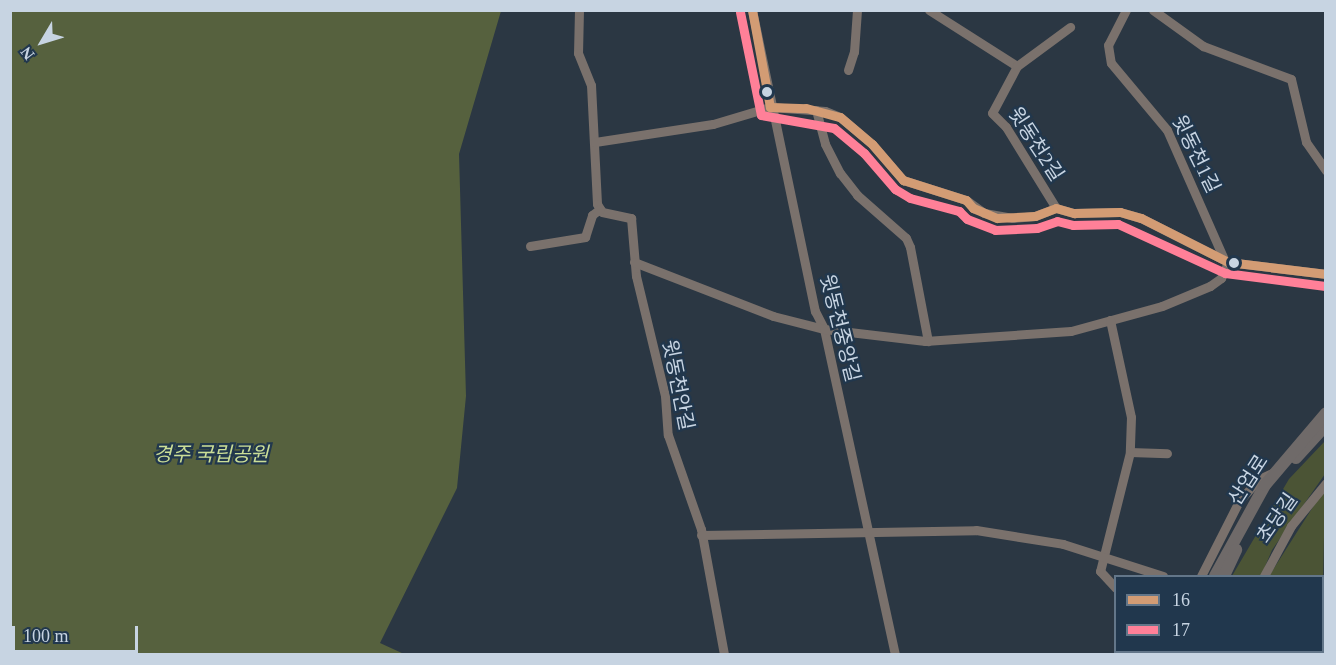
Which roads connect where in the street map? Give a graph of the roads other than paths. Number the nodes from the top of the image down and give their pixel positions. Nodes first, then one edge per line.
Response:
1 (579, 10) edge
2 (752, 10) edge
3 (857, 10) edge
4 (929, 10) edge
5 (1126, 10) edge
6 (1153, 10) edge
7 (1070, 27) dead end
8 (1017, 66) junction
9 (848, 70) dead end
10 (770, 107) junction
11 (816, 110) junction
12 (595, 142) junction
13 (1326, 171) edge
14 (1056, 208) junction
15 (600, 209) junction
16 (530, 246) dead end
17 (1226, 260) junction
18 (634, 262) junction
19 (1326, 274) edge
20 (1110, 320) junction
21 (824, 329) junction
22 (928, 340) junction
23 (1326, 413) edge
24 (1326, 425) edge
25 (1130, 452) junction
26 (1167, 453) dead end
27 (1276, 471) junction
28 (1326, 483) edge
29 (867, 530) junction
30 (701, 535) junction
31 (1104, 556) junction
32 (1160, 575) edge
33 (1202, 575) edge
34 (1216, 575) edge
35 (1225, 575) edge
36 (1265, 575) edge
37 (1114, 586) edge
38 (724, 654) edge
39 (895, 654) edge

1 - 12 street
2 - 10 street, 윗동천중앙길
3 - 9 street
4 - 8 street
5 - 17 street, 윗동천1길
6 - 13 street
7 - 8 street, 윗동천2길
8 - 14 street, 윗동천2길
10 - 11 street
10 - 12 street
10 - 21 street, 윗동천중앙길
11 - 14 street
11 - 22 street
12 - 15 street
14 - 17 street
15 - 16 street
15 - 18 street, 윗동천안길
17 - 19 street
17 - 20 street
18 - 21 street
18 - 30 street, 윗동천안길
20 - 22 street
20 - 25 street
21 - 22 street
21 - 29 street, 윗동천중앙길
23 - 27 street, 산업로
24 - 35 street, 산업로
25 - 26 street
25 - 31 street
27 - 33 street
27 - 34 street, 산업로
28 - 36 street, 초당길
29 - 30 street
29 - 31 street
29 - 39 street, 윗동천중앙길
30 - 38 street, 윗동천안길
31 - 32 street
31 - 37 street

